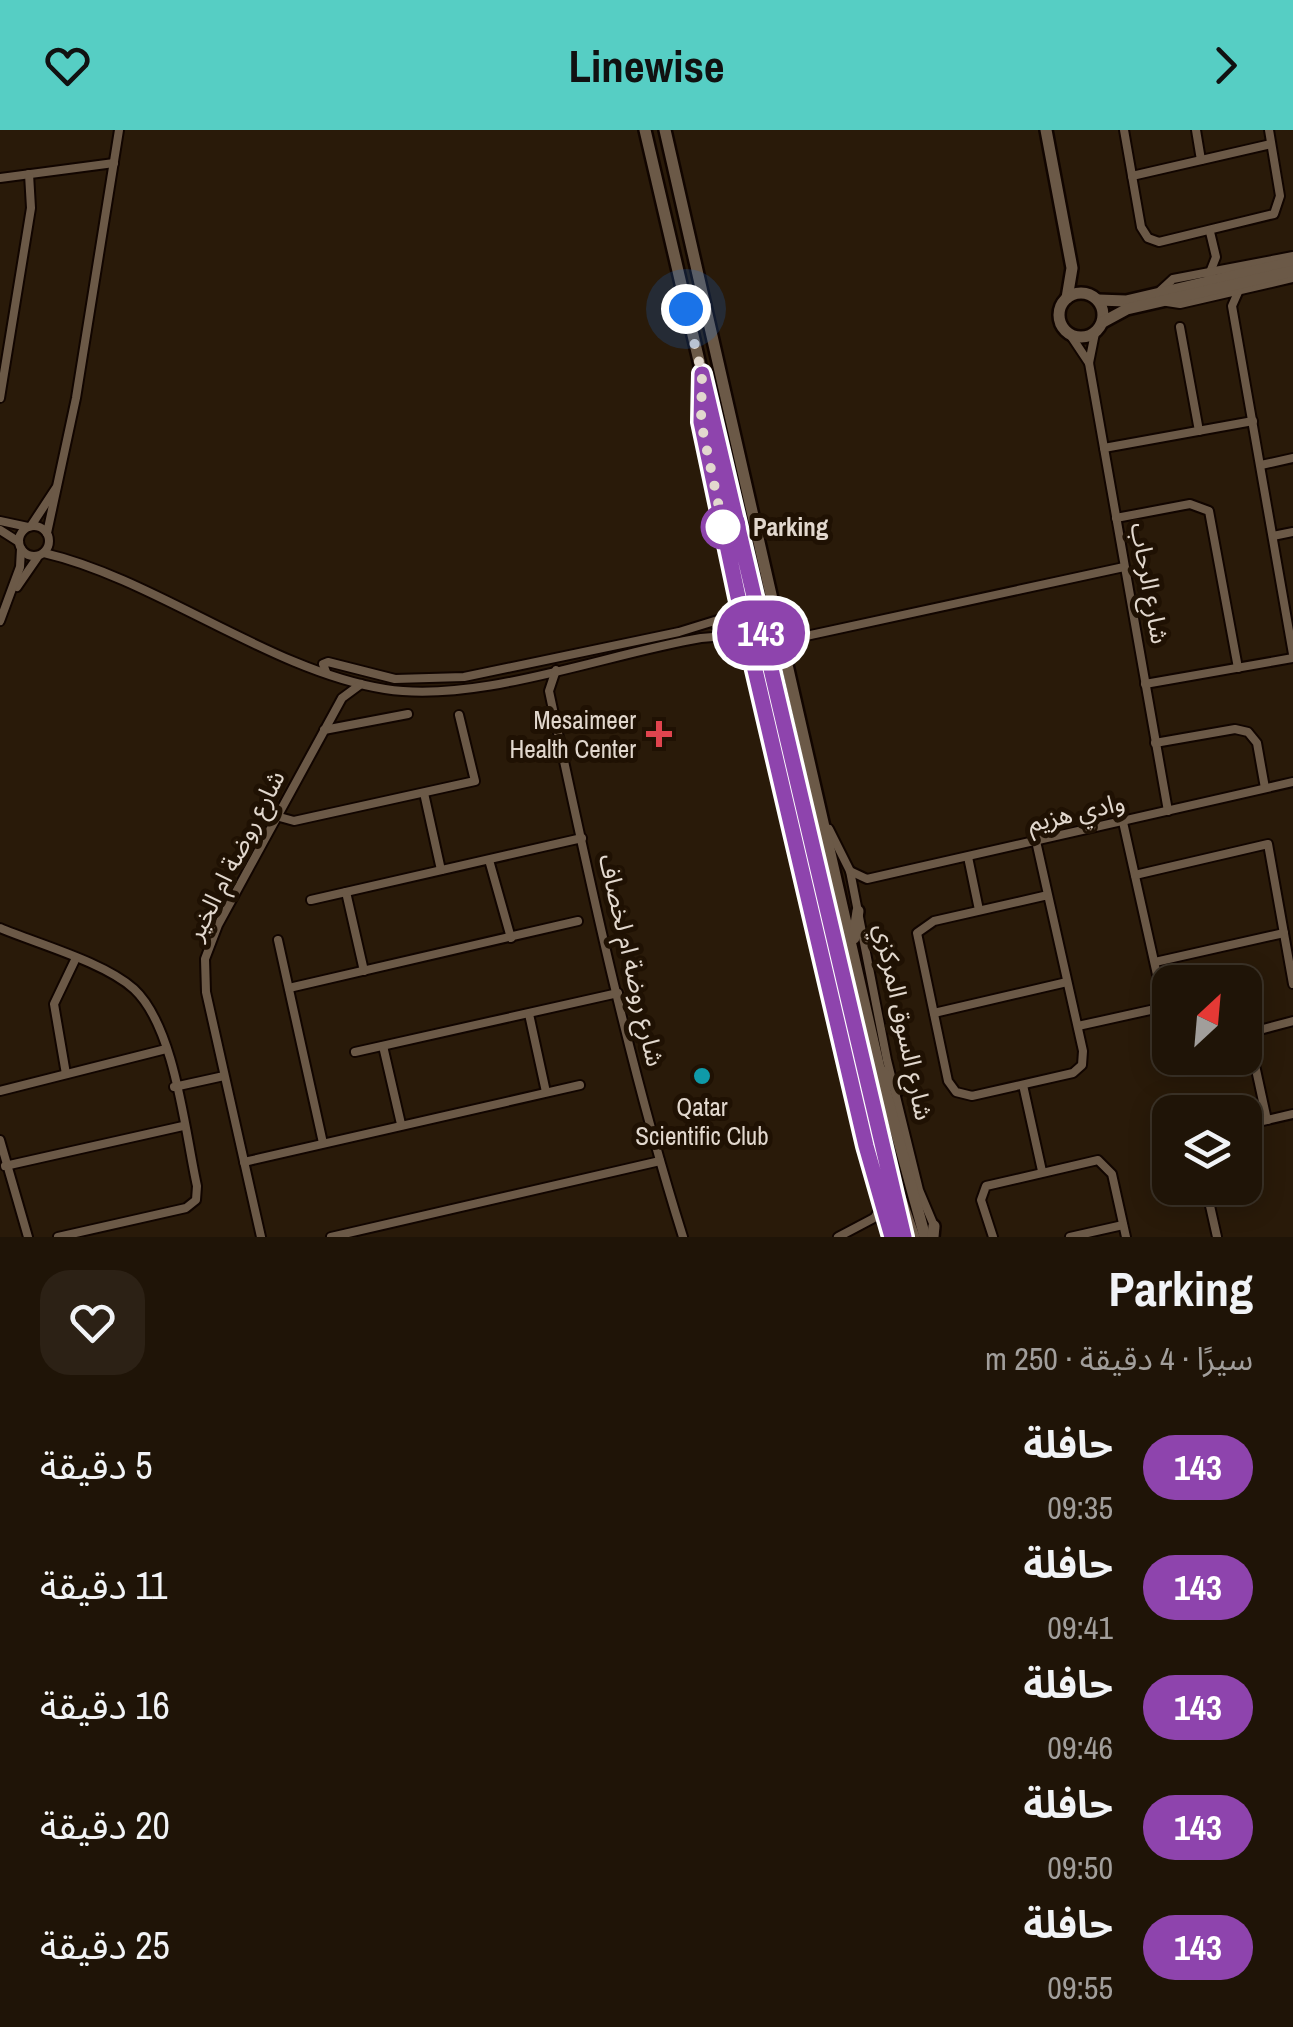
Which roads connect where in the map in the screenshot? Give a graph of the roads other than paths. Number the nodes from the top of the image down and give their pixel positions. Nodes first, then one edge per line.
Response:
1 (119, 130) edge
2 (645, 130) edge
3 (665, 130) edge
4 (1046, 130) edge
5 (1124, 130) edge
6 (1196, 130) edge
7 (1268, 130) edge
8 (1271, 144) junction
9 (1201, 160) junction
10 (114, 163) junction
11 (29, 174) junction
12 (1132, 176) junction
13 (0, 178) edge
14 (1210, 232) junction
15 (1216, 257) junction
16 (1293, 259) edge
17 (1072, 268) junction
18 (1232, 270) junction
19 (1293, 274) edge
20 (1209, 275) junction
21 (1239, 290) junction
22 (1217, 294) junction
23 (1161, 297) junction
24 (1067, 298) junction
25 (1094, 298) junction
26 (1232, 306) junction
27 (1180, 327) dead end
28 (1099, 328) junction
29 (1072, 336) junction
30 (1089, 363) junction
31 (702, 374) junction
32 (0, 398) edge
33 (1253, 422) junction
34 (1199, 431) junction
35 (1104, 448) junction
36 (1293, 458) edge
37 (1261, 465) junction
38 (56, 488) junction
39 (1116, 518) junction
40 (0, 522) edge
41 (29, 527) junction
42 (0, 530) edge
43 (1293, 532) edge
44 (48, 533) junction
45 (1273, 536) junction
46 (20, 546) junction
47 (42, 554) junction
48 (1124, 567) junction
49 (10, 594) junction
50 (738, 597) junction
51 (0, 621) edge
52 (691, 628) junction
53 (734, 635) junction
54 (748, 641) junction
55 (783, 642) junction
56 (1293, 656) edge
57 (1238, 668) junction
58 (557, 669) junction
59 (326, 672) junction
60 (532, 675) junction
61 (339, 677) junction
62 (361, 684) junction
63 (1145, 684) junction
64 (549, 691) junction
65 (342, 698) junction
66 (408, 714) dead end
67 (459, 715) dead end
68 (324, 730) junction
69 (1155, 743) junction
70 (1293, 782) edge
71 (1265, 788) junction
72 (424, 792) junction
73 (1168, 811) junction
74 (276, 816) junction
75 (824, 818) junction
76 (1123, 822) junction
77 (582, 838) junction
78 (1036, 841) junction
79 (968, 857) junction
80 (489, 860) junction
81 (815, 866) junction
82 (441, 870) junction
83 (850, 870) junction
84 (1135, 875) junction
85 (868, 879) junction
86 (346, 892) junction
87 (809, 894) junction
88 (1048, 895) junction
89 (855, 896) junction
90 (311, 900) dead end
91 (979, 910) junction
92 (858, 911) junction
93 (578, 922) dead end
94 (0, 929) edge
95 (1284, 933) junction
96 (510, 938) junction
97 (278, 940) dead end
98 (853, 948) junction
99 (75, 960) junction
100 (1155, 962) junction
101 (1156, 965) edge
102 (364, 971) junction
103 (1067, 982) junction
104 (1293, 984) edge
105 (289, 988) junction
106 (618, 993) junction
107 (834, 1002) junction
108 (1152, 1010) edge
109 (934, 1013) junction
110 (529, 1014) junction
111 (1293, 1021) edge
112 (1078, 1026) junction
113 (1262, 1030) edge
114 (853, 1032) junction
115 (383, 1046) junction
116 (166, 1049) junction
117 (354, 1052) dead end
118 (878, 1068) junction
119 (66, 1074) junction
120 (1256, 1075) edge
121 (224, 1076) junction
122 (580, 1085) dead end
123 (1022, 1085) junction
124 (174, 1088) junction
125 (898, 1090) junction
126 (0, 1091) edge
127 (546, 1092) junction
128 (1293, 1114) edge
129 (1268, 1120) junction
130 (1262, 1121) edge
131 (401, 1124) junction
132 (183, 1126) junction
133 (0, 1140) edge
134 (323, 1144) junction
135 (883, 1154) junction
136 (660, 1161) junction
137 (244, 1162) junction
138 (5, 1166) junction
139 (1042, 1170) junction
140 (1210, 1205) edge
141 (882, 1206) junction
142 (870, 1221) junction
143 (888, 1224) junction
144 (110, 1225) junction
145 (1123, 1225) junction
146 (935, 1234) edge
147 (346, 1235) edge
148 (28, 1237) edge
149 (58, 1237) edge
150 (113, 1237) edge
151 (261, 1237) edge
152 (331, 1237) edge
153 (684, 1237) edge
154 (838, 1237) edge
155 (892, 1237) edge
156 (904, 1237) edge
157 (914, 1237) edge
158 (925, 1237) edge
159 (993, 1237) edge
160 (1070, 1237) edge
161 (1126, 1237) edge
162 (1218, 1237) edge

1 - 10 street
2 - 31 main road, شارع السوق المركزي
3 - 55 main road, شارع السوق المركزي
4 - 17 main road
5 - 12 street
6 - 9 street
7 - 8 street
8 - 9 street
8 - 14 street
9 - 12 street
10 - 11 street
10 - 38 street
11 - 13 street
11 - 32 street
12 - 14 street
14 - 15 street
15 - 18 street
15 - 20 street
16 - 18 street
16 - 23 main road
17 - 24 main road
17 - 25 main road
18 - 20 street
19 - 21 street
19 - 23 main road
20 - 23 street
21 - 22 street
21 - 26 street
22 - 23 street
22 - 26 street
23 - 25 main road
23 - 28 main road
24 - 25 main road
24 - 29 main road
25 - 28 main road
26 - 33 street
27 - 34 street
28 - 29 main road
28 - 30 street, شارع الرحاب
29 - 30 street, شارع الرحاب
30 - 35 street, شارع الرحاب
31 - 50 street, شارع السوق المركزي
31 - 81 main road, شارع السوق المركزي
33 - 34 street
33 - 37 street
34 - 35 street
35 - 39 street, شارع الرحاب
36 - 37 street
37 - 45 street
38 - 41 street
38 - 44 street
39 - 48 street, شارع الرحاب
39 - 57 street
40 - 41 street
41 - 44 street
41 - 46 street
42 - 46 street
43 - 45 street
44 - 47 street
45 - 56 street
46 - 47 street
46 - 49 street
47 - 49 street
47 - 59 street
48 - 55 street
48 - 63 street, شارع الرحاب
49 - 51 street
50 - 52 street
50 - 54 street, شارع السوق المركزي
52 - 53 street
52 - 59 street
53 - 54 street
53 - 58 street
54 - 87 street, شارع السوق المركزي
55 - 75 main road, شارع السوق المركزي
56 - 57 street
57 - 63 street
58 - 60 street
58 - 64 street
59 - 61 street
60 - 62 street
60 - 64 street
61 - 62 street
61 - 65 street
62 - 65 street, شارع روضة ام الخير
63 - 69 street, شارع الرحاب
64 - 77 street, شارع روضة ام لخصاف
65 - 68 street, شارع روضة ام الخير
66 - 68 street
67 - 72 street
68 - 74 street, شارع روضة ام الخير
69 - 71 street
69 - 73 street, شارع الرحاب
70 - 71 street, وادي هزيم
71 - 73 street, وادي هزيم
72 - 74 street
72 - 82 street
73 - 76 street, وادي هزيم
74 - 121 street, شارع روضة ام الخير
75 - 83 street, شارع السوق المركزي
75 - 98 main road, شارع السوق المركزي
76 - 78 street, وادي هزيم
76 - 84 street
77 - 80 street
77 - 106 street, شارع روضة ام لخصاف
78 - 79 street, وادي هزيم
78 - 88 street
79 - 85 street, وادي هزيم
79 - 91 street
80 - 82 street
80 - 96 street
81 - 87 main road
81 - 114 main road, شارع السوق المركزي
82 - 86 street
83 - 85 street
83 - 89 street, شارع السوق المركزي
84 - 95 street
84 - 100 street
85 - 89 street
86 - 90 street
86 - 102 street
87 - 107 street, شارع السوق المركزي
88 - 91 street
88 - 103 street
89 - 92 street, شارع السوق المركزي
91 - 109 street
92 - 98 main road
92 - 125 street, شارع السوق المركزي
93 - 96 street
94 - 99 street
95 - 100 street
95 - 104 street
96 - 102 street
97 - 105 street
98 - 118 main road, شارع السوق المركزي
99 - 116 street
99 - 119 street
100 - 101 street
102 - 105 street
103 - 109 street
103 - 112 street
105 - 134 street
106 - 110 street
106 - 136 street, شارع روضة ام لخصاف
107 - 114 main road
107 - 141 street, شارع السوق المركزي
108 - 112 street
109 - 123 street
110 - 115 street
110 - 127 street
111 - 113 street
112 - 123 street
114 - 135 main road, شارع السوق المركزي
115 - 117 street
115 - 131 street
116 - 119 street
116 - 124 street
118 - 125 main road
118 - 158 main road, شارع السوق المركزي
119 - 126 street
120 - 129 street
121 - 124 street
121 - 137 street, شارع روضة ام الخير
122 - 127 street
123 - 139 street
124 - 132 street
125 - 146 street, شارع السوق المركزي
127 - 131 street
128 - 129 street
129 - 130 street
131 - 134 street
132 - 138 street
132 - 144 street
133 - 138 street
134 - 137 street
135 - 156 main road, شارع السوق المركزي
135 - 157 main road
136 - 147 street
136 - 153 street, شارع روضة ام لخصاف
137 - 151 street, شارع روضة ام الخير
138 - 148 street
139 - 145 street
139 - 159 street
140 - 162 street
141 - 142 street
141 - 143 street, شارع السوق المركزي
142 - 143 street
142 - 154 street
143 - 155 street, شارع السوق المركزي
144 - 149 street
144 - 150 street
145 - 160 street
145 - 161 street
147 - 152 street

